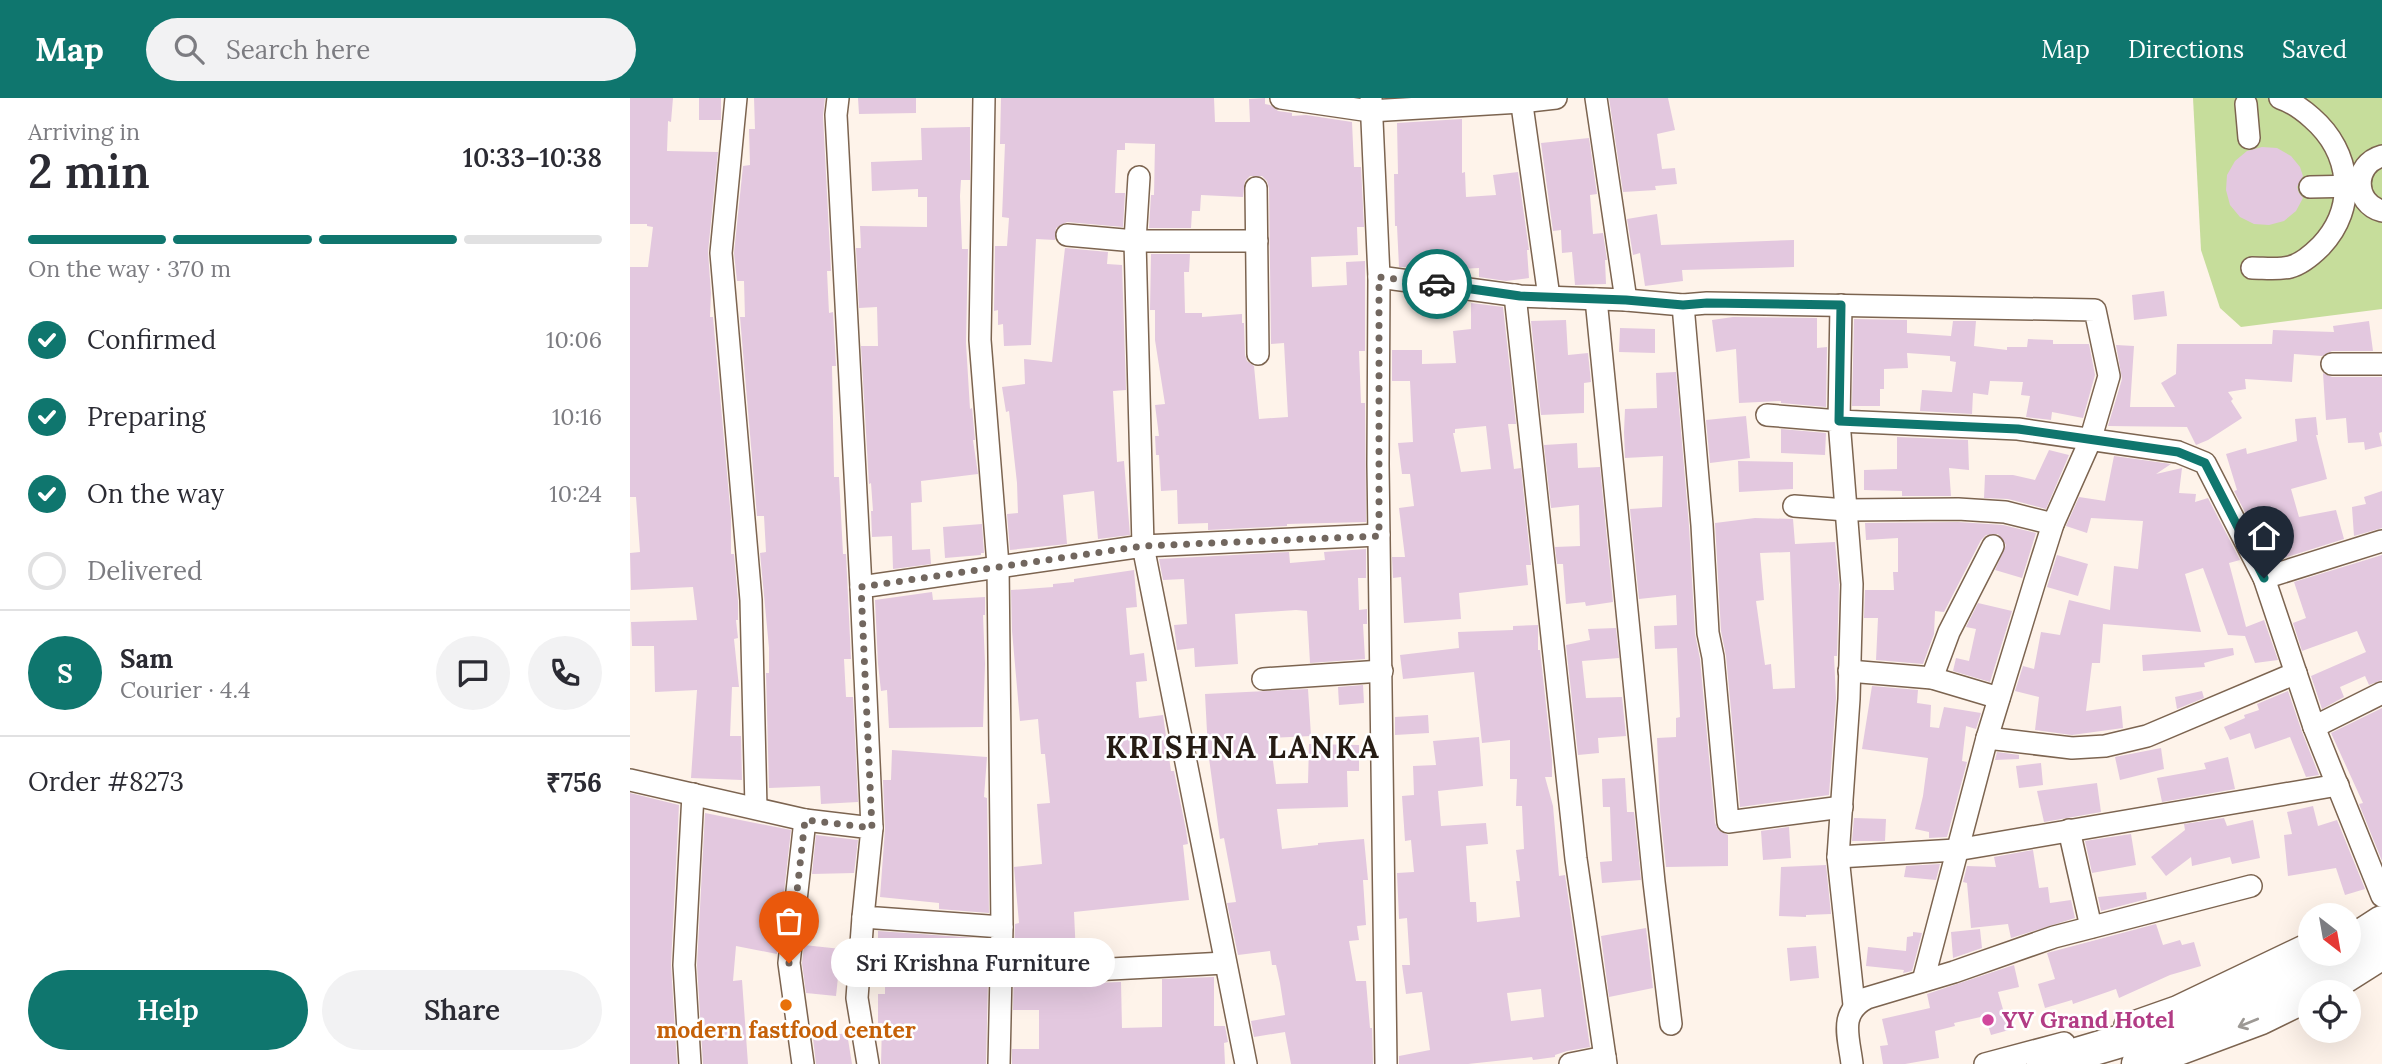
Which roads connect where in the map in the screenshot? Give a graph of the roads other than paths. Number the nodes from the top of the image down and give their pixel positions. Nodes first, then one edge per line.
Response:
1 (736, 98) edge
2 (838, 98) edge
3 (984, 98) edge
4 (1281, 98) edge
5 (1556, 98) edge
6 (1596, 98) edge
7 (2290, 99) edge
8 (1521, 100) edge
9 (2247, 100) edge
10 (1371, 105) edge
11 (2249, 138) dead end
12 (2382, 156) edge
13 (1139, 177) dead end
14 (2310, 187) dead end
15 (2353, 187) junction
16 (1256, 188) dead end
17 (2382, 211) edge
18 (1068, 235) dead end
19 (1257, 241) junction
20 (1135, 242) junction
21 (2252, 268) dead end
22 (1379, 277) junction
23 (1515, 295) junction
24 (1549, 297) junction
25 (1596, 299) junction
26 (1626, 300) junction
27 (1683, 305) junction
28 (1841, 305) junction
29 (1258, 354) dead end
30 (2332, 364) dead end
31 (2382, 364) edge
32 (1767, 415) dead end
33 (1839, 421) junction
34 (2090, 441) junction
35 (1794, 506) dead end
36 (1846, 510) junction
37 (2053, 524) junction
38 (1379, 536) junction
39 (2382, 541) edge
40 (1143, 546) junction
41 (1993, 546) dead end
42 (998, 565) junction
43 (2264, 578) junction
44 (861, 587) junction
45 (1382, 671) junction
46 (1849, 671) junction
47 (2296, 673) junction
48 (1932, 678) junction
49 (1263, 679) dead end
50 (2382, 693) edge
51 (1999, 698) junction
52 (2314, 727) junction
53 (1987, 738) junction
54 (630, 780) edge
55 (2338, 785) junction
56 (693, 794) junction
57 (1842, 807) junction
58 (756, 808) junction
59 (805, 820) junction
60 (872, 828) junction
61 (2069, 830) junction
62 (1956, 850) junction
63 (1838, 856) junction
64 (2251, 886) dead end
65 (2382, 896) edge
66 (2382, 908) edge
67 (863, 917) junction
68 (2361, 918) edge
69 (2382, 922) edge
70 (1002, 927) junction
71 (2091, 927) junction
72 (2361, 936) edge
73 (2298, 949) edge
74 (2382, 953) edge
75 (1225, 963) junction
76 (2304, 966) edge
77 (1092, 970) dead end
78 (2340, 980) edge
79 (1923, 981) junction
80 (2298, 1000) edge
81 (1854, 1005) junction
82 (1671, 1024) dead end
83 (1605, 1061) edge
84 (2148, 1063) edge
85 (690, 1064) edge
86 (803, 1064) edge
87 (869, 1064) edge
88 (999, 1064) edge
89 (1246, 1064) edge
90 (1386, 1064) edge
91 (1570, 1064) edge
92 (1852, 1064) edge
93 (1985, 1064) edge
94 (2043, 1064) edge

1 - 58 street
2 - 44 street
3 - 42 street
4 - 10 street
5 - 8 street
6 - 26 street
7 - 15 street
8 - 10 street
8 - 24 street
9 - 11 street
10 - 22 street
12 - 15 street
13 - 20 street
14 - 15 street
15 - 17 street
15 - 21 street
16 - 19 street
18 - 20 street
19 - 20 street
19 - 29 street
20 - 40 street
22 - 23 street
22 - 38 street
23 - 24 street
23 - 83 street
24 - 25 street
25 - 26 street
25 - 82 street
26 - 27 street
27 - 28 street
27 - 57 street
28 - 33 street
28 - 34 street
30 - 31 street
32 - 33 street
33 - 34 street
33 - 36 street
34 - 37 street
34 - 43 street
35 - 36 street
36 - 37 street
36 - 46 street
37 - 51 street
38 - 40 street
38 - 45 street
39 - 43 street
40 - 42 street
40 - 75 street
41 - 48 street
42 - 44 street
42 - 70 street
43 - 47 street
44 - 60 street
45 - 49 street
45 - 90 street
46 - 48 street
46 - 57 street
47 - 52 street
47 - 53 street
48 - 51 street
50 - 52 street
51 - 53 street
52 - 55 street
53 - 62 street
54 - 56 street
55 - 61 street
55 - 65 street
56 - 58 street
56 - 85 street
57 - 63 street
58 - 59 street
59 - 60 street
59 - 86 street
60 - 67 street
61 - 62 street
61 - 71 street
62 - 63 street
62 - 79 street
63 - 81 street
64 - 71 street
66 - 68 street
67 - 70 street
67 - 87 street
69 - 72 highway
70 - 88 street
71 - 79 street
73 - 93 street
74 - 78 highway
75 - 77 street
75 - 89 street
76 - 94 highway
79 - 81 street
80 -> 84 highway
81 - 92 street
83 - 91 street

